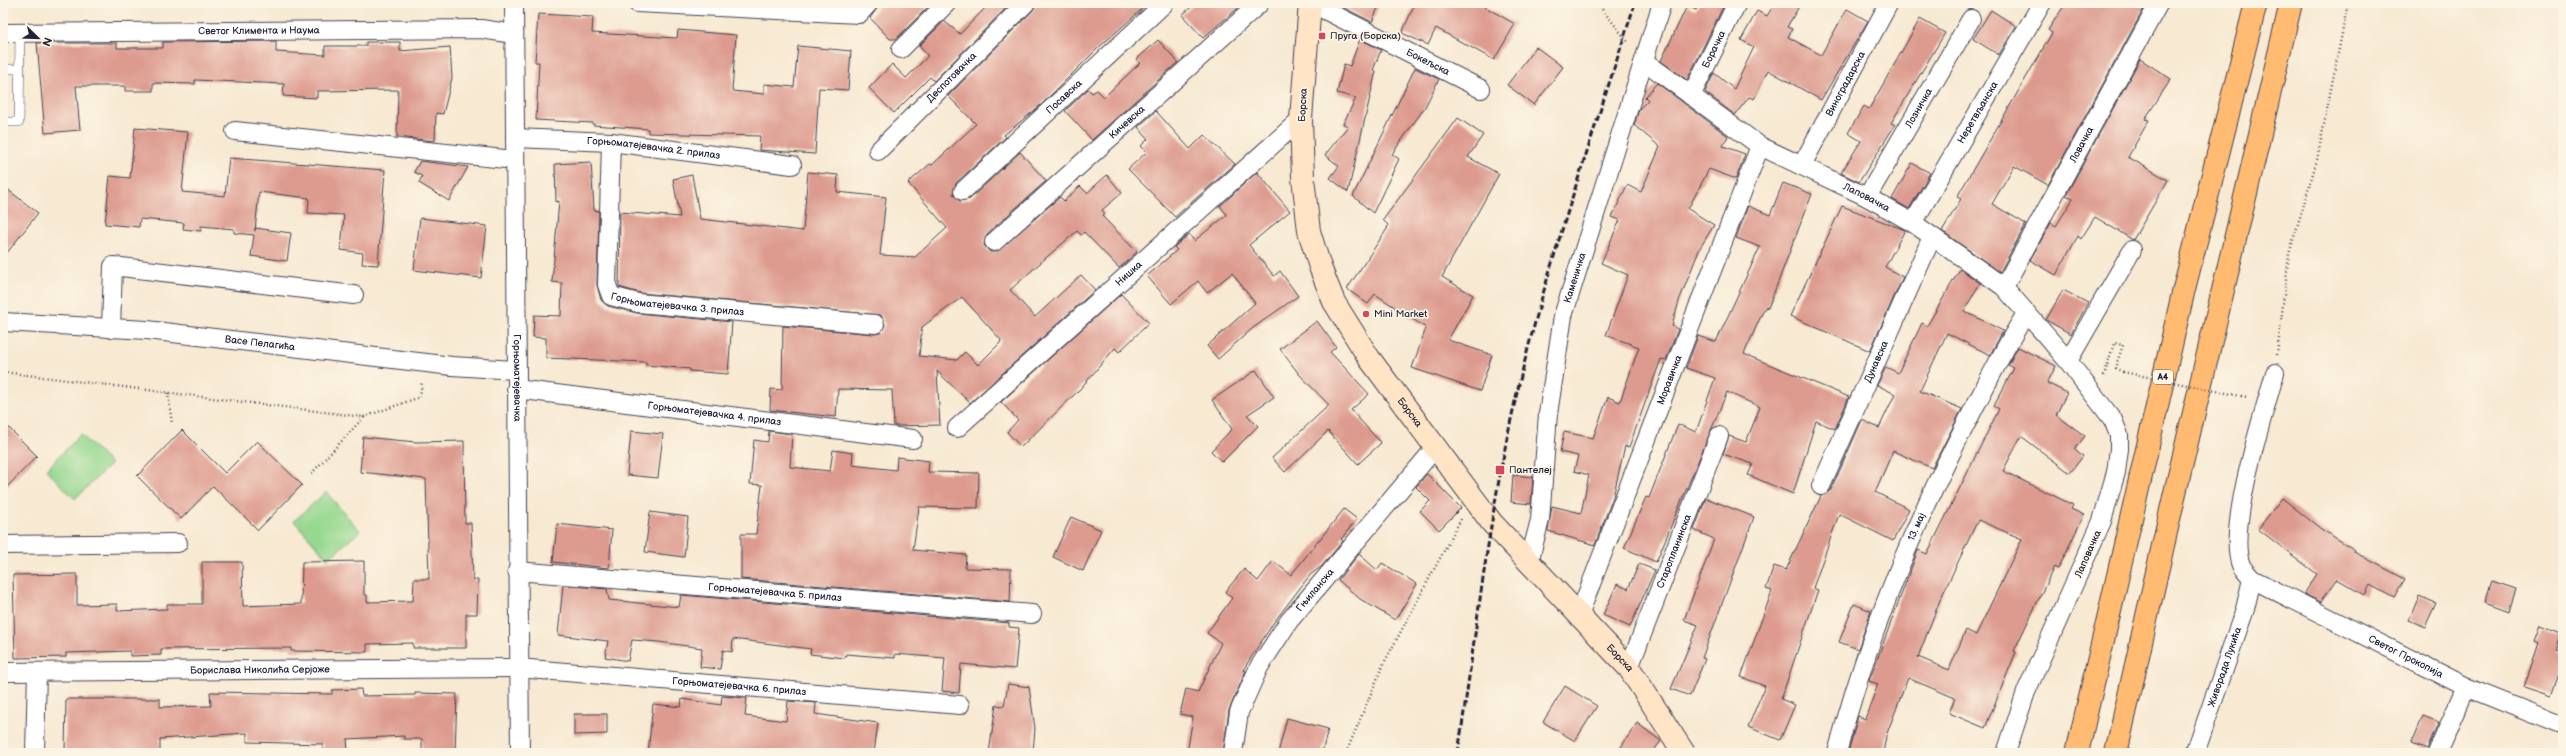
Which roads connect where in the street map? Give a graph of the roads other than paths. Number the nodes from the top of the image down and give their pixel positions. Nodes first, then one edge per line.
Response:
1 (514, 3) edge
2 (637, 3) edge
3 (947, 3) edge
4 (1026, 3) edge
5 (1164, 3) edge
6 (1260, 3) edge
7 (1310, 3) edge
8 (1662, 3) edge
9 (1737, 3) edge
10 (1888, 3) edge
11 (2042, 3) edge
12 (2159, 3) edge
13 (2256, 3) edge
14 (2291, 3) edge
15 (864, 9) edge
16 (1971, 19) dead end
17 (12, 33) edge
18 (514, 34) junction
19 (901, 49) dead end
20 (1644, 61) junction
21 (19, 68) junction
22 (3, 69) edge
23 (1481, 89) dead end
24 (1691, 96) junction
25 (1301, 119) junction
26 (3, 122) edge
27 (234, 131) dead end
28 (515, 138) junction
29 (611, 142) junction
30 (1760, 146) junction
31 (878, 151) dead end
32 (515, 160) junction
33 (792, 165) dead end
34 (1802, 165) junction
35 (963, 191) dead end
36 (1867, 197) junction
37 (1913, 223) junction
38 (1932, 236) junction
39 (994, 242) dead end
40 (2132, 250) dead end
41 (2004, 287) junction
42 (354, 295) dead end
43 (2026, 314) junction
44 (3, 322) edge
45 (875, 324) dead end
46 (111, 329) junction
47 (2068, 361) junction
48 (516, 370) junction
49 (2274, 373) road end
50 (516, 389) junction
51 (957, 428) dead end
52 (1720, 436) dead end
53 (913, 439) dead end
54 (1435, 448) junction
55 (1821, 486) dead end
56 (178, 543) dead end
57 (3, 545) edge
58 (1529, 562) junction
59 (517, 571) junction
60 (2252, 579) junction
61 (1032, 614) dead end
62 (1579, 615) junction
63 (518, 668) junction
64 (1629, 668) junction
65 (3, 672) edge
66 (37, 672) junction
67 (2466, 687) junction
68 (960, 705) dead end
69 (2563, 726) edge
70 (35, 753) edge
71 (520, 753) edge
72 (1233, 753) edge
73 (1684, 753) edge
74 (1837, 753) edge
75 (2006, 753) edge
76 (2077, 753) edge
77 (2116, 753) edge
78 (2195, 753) edge
79 (2436, 753) edge

1 - 18 street, Горњоматејевачка
2 - 15 street
3 - 19 street
4 - 31 street, Деспотовачка
5 - 35 street, Посавска
6 - 39 street, Кичевска
7 - 23 street, Бокељска
7 - 25 street, Борска
8 - 20 street, Каменичка
9 - 24 street, Борачка
10 - 34 street, Виноградарска
11 - 37 street, Неретвљанска
12 - 41 street, Ловачка
13 - 76 highway, A4
14 - 77 highway
16 - 36 street, Лозничка
17 - 18 street, Светог Климента и Наума
17 - 21 lane
18 - 28 street, Горњоматејевачка
20 - 24 street, Лаповачка
20 - 58 street, Каменичка
21 - 22 lane
21 - 26 lane
24 - 30 street, Лаповачка
25 - 51 street, Нишка
25 - 54 street, Борска
27 - 32 street
28 - 29 street, Горњоматејевачка 2. прилаз
28 - 32 street, Горњоматејевачка
29 - 33 street, Горњоматејевачка 2. прилаз
29 - 45 street, Горњоматејевачка 3. прилаз
30 - 34 street, Лаповачка
30 - 62 street, Моравичка
32 - 48 street, Горњоматејевачка
34 - 36 street, Лаповачка
36 - 37 street, Лаповачка
37 - 38 street, Лаповачка
38 - 41 street, Лаповачка
38 - 55 street, Дунавска
40 - 47 street
41 - 43 street, Лаповачка
42 - 46 street
43 - 47 street, Лаповачка
43 - 74 street, 13. мај
44 - 46 street, Васе Пелагића
46 - 48 street, Васе Пелагића
47 - 75 street, Лаповачка
48 - 50 street, Горњоматејевачка
49 - 60 street
50 - 53 street, Горњоматејевачка 4. прилаз
50 - 59 street, Горњоматејевачка
52 - 64 street, Старопланинска
54 - 58 street, Борска
54 - 72 street, Гњиланска
56 - 57 street
58 - 62 street, Борска
59 - 61 street, Горњоматејевачка 5. прилаз
59 - 63 street, Горњоматејевачка
60 - 67 street, Светог Прокопија
60 - 78 street, Живорада Лукића
62 - 64 street, Борска
63 - 66 street, Борислава Николића Серјоже
63 - 68 street, Горњоматејевачка 6. прилаз
63 - 71 street, Горњоматејевачка
64 - 73 street, Борска
65 - 66 street, Борислава Николића Серјоже
66 - 70 street
67 - 69 street, Светог Прокопија
67 - 79 street

